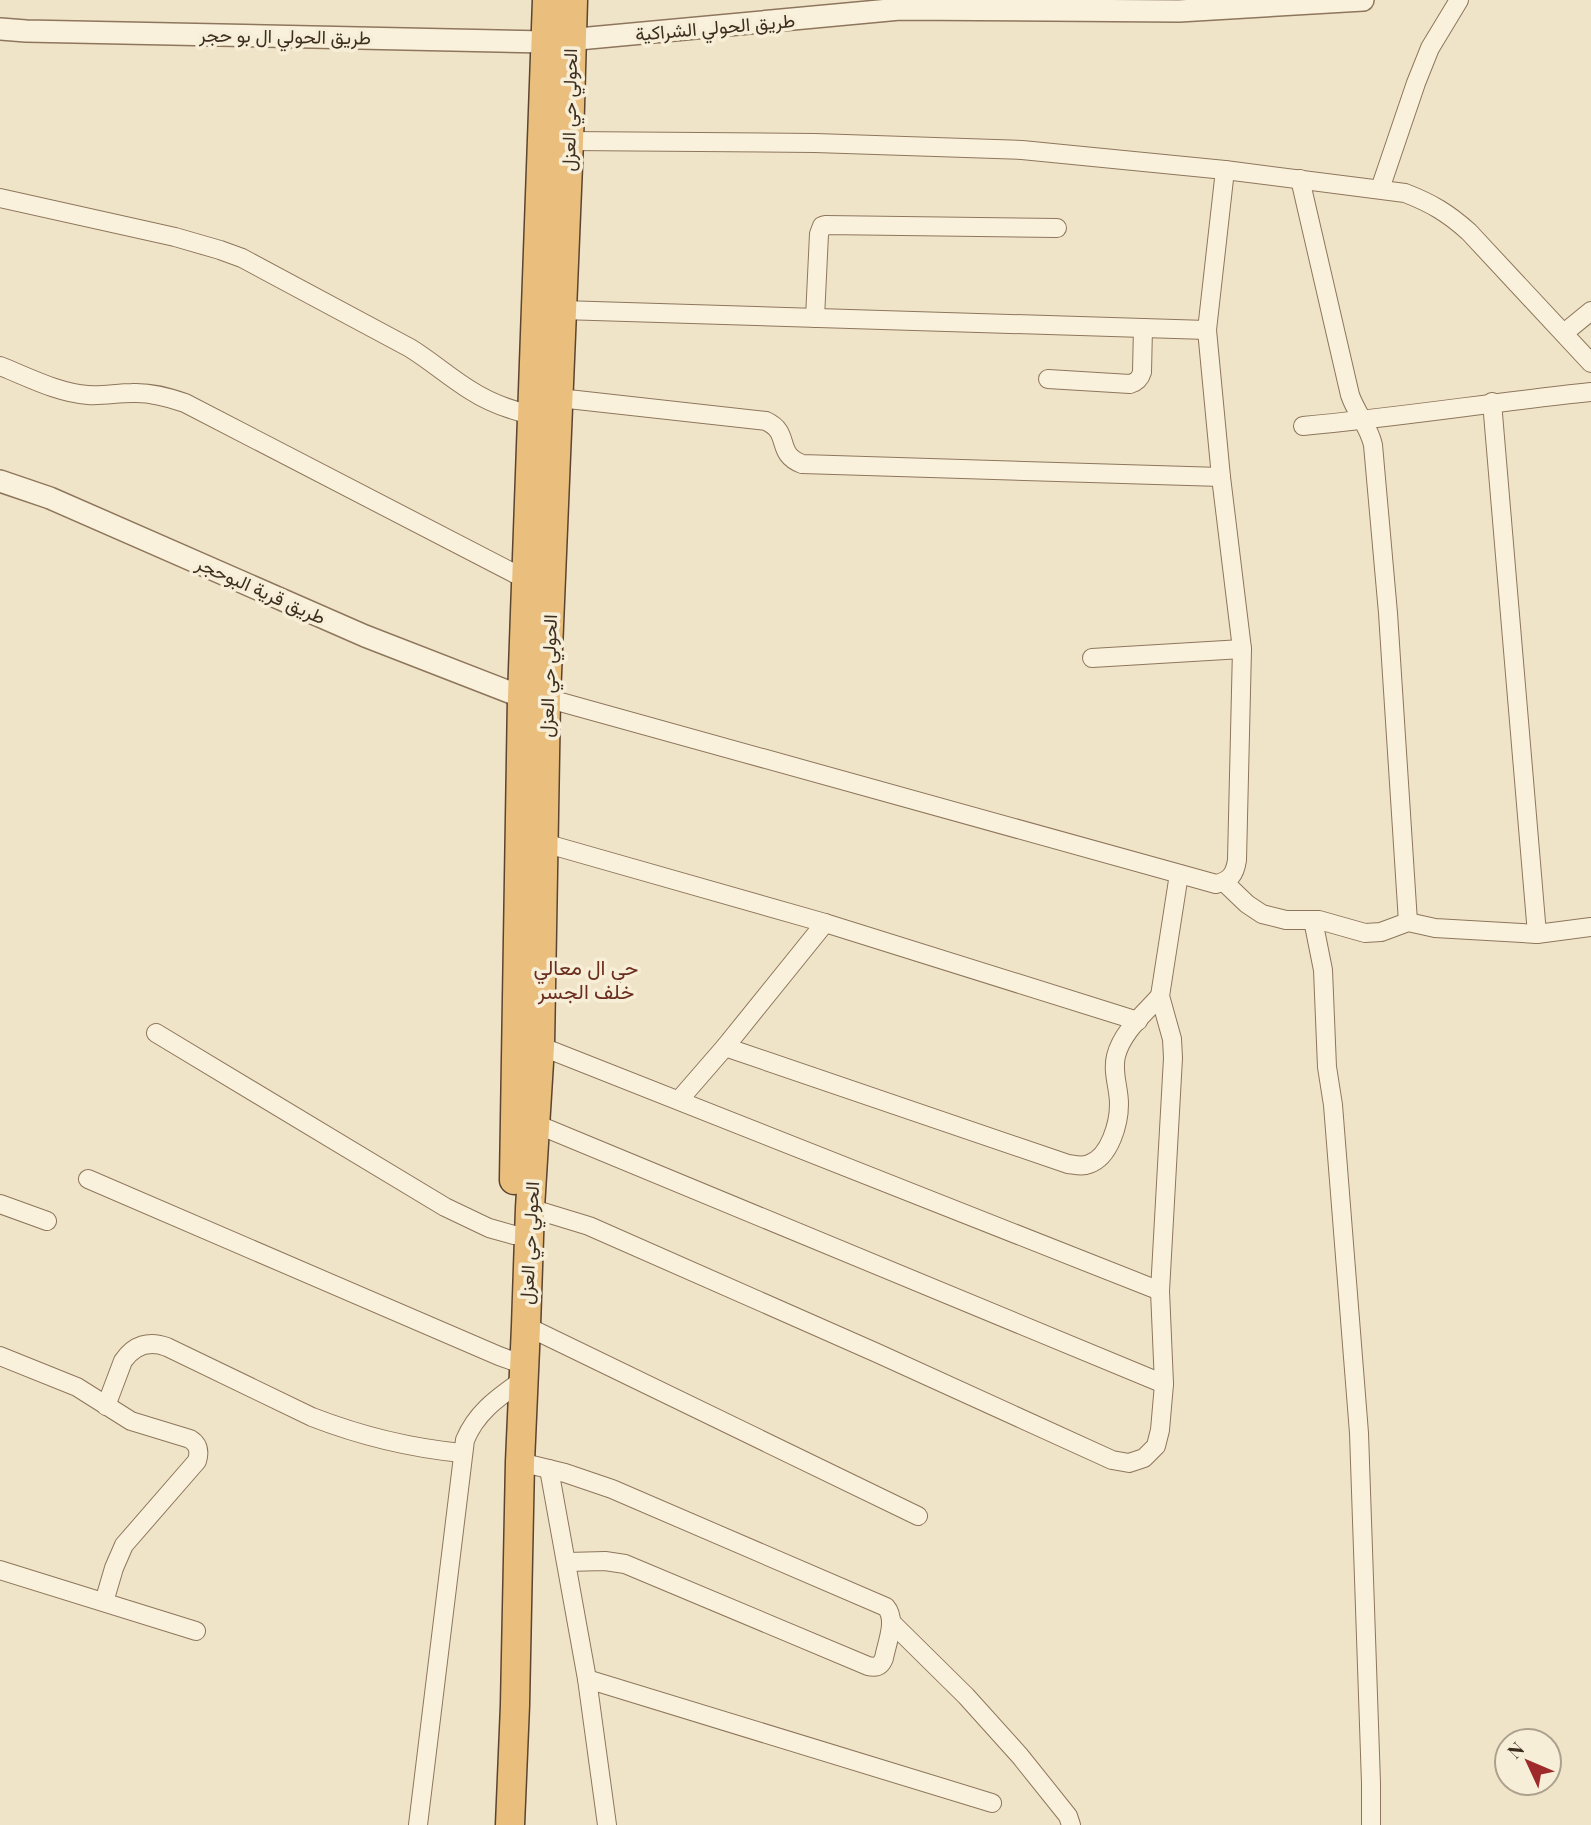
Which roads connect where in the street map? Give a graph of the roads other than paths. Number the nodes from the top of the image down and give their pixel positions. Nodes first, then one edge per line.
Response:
1 (547, 0) edge
2 (573, 0) edge
3 (1358, 0) edge
4 (1459, 0) edge
5 (1053, 5) edge
6 (1166, 5) edge
7 (0, 30) edge
8 (558, 41) junction
9 (569, 141) junction
10 (1225, 170) junction
11 (1300, 179) junction
12 (1380, 189) junction
13 (0, 198) edge
14 (1057, 228) dead end
15 (562, 310) junction
16 (1591, 311) edge
17 (815, 318) junction
18 (1143, 328) junction
19 (1207, 330) junction
20 (1564, 333) junction
21 (1591, 363) edge
22 (0, 366) edge
23 (1048, 379) dead end
24 (1591, 392) edge
25 (559, 398) junction
26 (1492, 402) junction
27 (532, 415) junction
28 (1363, 420) junction
29 (1303, 426) dead end
30 (1221, 477) junction
31 (0, 481) edge
32 (527, 580) junction
33 (1242, 649) junction
34 (1093, 658) dead end
35 (534, 697) junction
36 (544, 843) junction
37 (1180, 874) junction
38 (1224, 882) junction
39 (1313, 920) junction
40 (1408, 922) junction
41 (825, 923) junction
42 (1591, 927) edge
43 (1537, 934) junction
44 (1160, 996) junction
45 (1138, 1021) junction
46 (156, 1033) dead end
47 (540, 1046) junction
48 (725, 1047) junction
49 (679, 1100) junction
50 (536, 1124) junction
51 (88, 1179) dead end
52 (0, 1204) edge
53 (530, 1208) junction
54 (47, 1221) dead end
55 (514, 1235) junction
56 (1160, 1291) junction
57 (526, 1326) junction
58 (0, 1356) edge
59 (524, 1372) junction
60 (1164, 1384) junction
61 (106, 1406) junction
62 (462, 1453) junction
63 (520, 1462) junction
64 (549, 1469) junction
65 (918, 1516) dead end
66 (567, 1562) junction
67 (0, 1570) edge
68 (104, 1602) junction
69 (891, 1622) junction
70 (197, 1631) dead end
71 (587, 1679) junction
72 (992, 1803) dead end
73 (418, 1825) edge
74 (510, 1825) edge
75 (607, 1825) edge
76 (1071, 1825) edge
77 (1371, 1825) edge

1 - 8 highway, الحولي حي العزل
2 - 8 highway, الحولي حي العزل
3 - 6 street, طريق الحولي الشراكية
4 - 12 street
5 - 6 street, طريق الحولي الشراكية
5 - 8 street, طريق الحولي الشراكية
7 - 8 street, طريق الحولي ال بو حجر
8 - 9 highway, الحولي حي العزل
8 - 27 highway, الحولي حي العزل
9 - 10 street
9 - 15 highway, الحولي حي العزل
10 - 11 street
10 - 19 street
11 - 12 street
11 - 28 street
12 - 20 street
13 - 27 street
14 - 17 street
15 - 17 street
15 - 25 highway, الحولي حي العزل
16 - 20 street
17 - 18 street
18 - 19 street
18 - 23 street
19 - 30 street
20 - 21 street
22 - 32 street
24 - 26 street
25 - 30 street
25 - 35 highway, الحولي حي العزل
26 - 28 street
26 - 43 street
27 - 32 highway, الحولي حي العزل
28 - 29 street
28 - 40 street
30 - 33 street
31 - 35 street, طريق قرية البوحجر
32 - 35 highway, الحولي حي العزل
33 - 34 street
33 - 38 street
35 - 36 highway, الحولي حي العزل
35 - 37 street
35 - 55 highway, الحولي حي العزل
36 - 41 street
36 - 47 highway, الحولي حي العزل
37 - 38 street
37 - 44 street
38 - 39 street
39 - 40 street
39 - 77 street
40 - 43 street
41 - 45 street
41 - 48 street
42 - 43 street
44 - 45 street
44 - 56 street
45 - 48 street
46 - 55 street
47 - 49 street
47 - 50 highway, الحولي حي العزل
48 - 49 street
49 - 56 street
50 - 53 highway, الحولي حي العزل
50 - 60 street
51 - 59 street
52 - 54 street
53 - 57 highway, الحولي حي العزل
53 - 60 street
55 - 57 highway, الحولي حي العزل
56 - 60 street
57 - 59 highway
57 - 65 street
58 - 61 street
59 - 62 street
59 - 63 highway
61 - 62 street
61 - 68 street
62 - 73 street
63 - 64 street
63 - 74 highway
64 - 66 street
64 - 69 street
66 - 69 street
66 - 71 street
67 - 68 street
68 - 70 street
69 - 76 street
71 - 72 street
71 - 75 street

